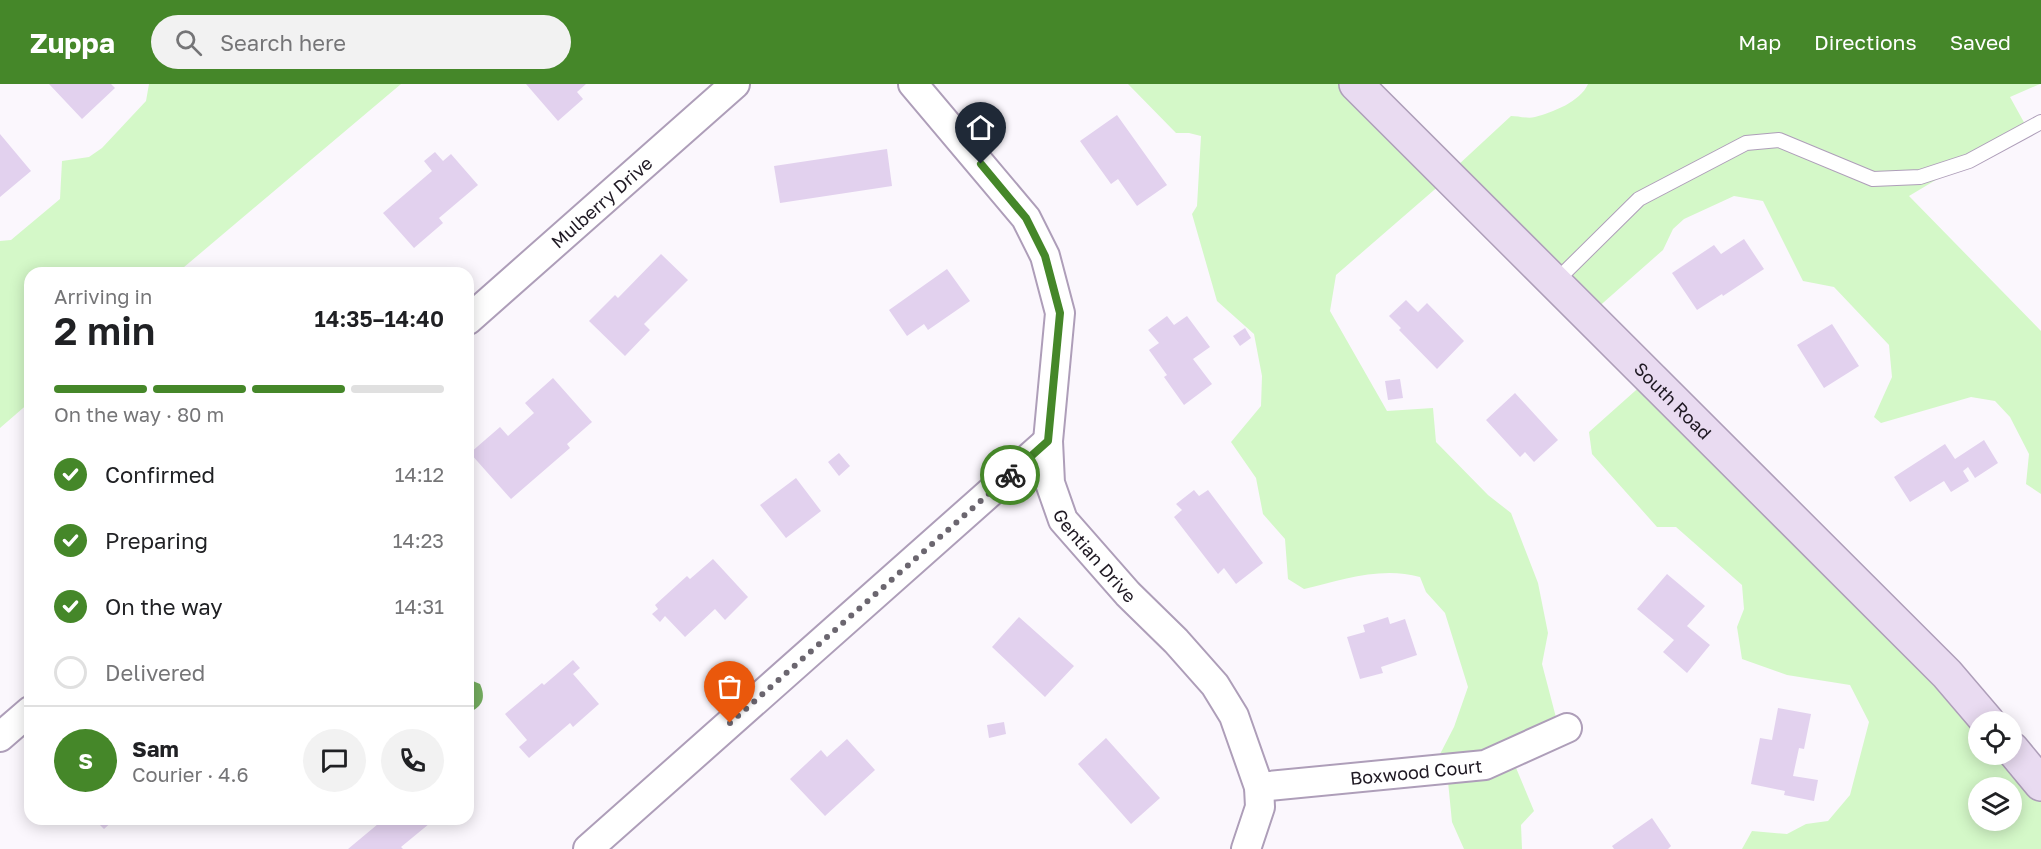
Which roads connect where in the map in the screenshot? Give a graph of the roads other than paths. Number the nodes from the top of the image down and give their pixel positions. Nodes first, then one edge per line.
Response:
1 (735, 84) edge
2 (913, 84) edge
3 (1356, 84) edge
4 (2041, 122) edge
5 (1554, 283) junction
6 (474, 315) edge
7 (1048, 441) junction
8 (1979, 711) edge
9 (24, 716) edge
10 (1567, 728) dead end
11 (0, 737) edge
12 (2022, 761) edge
13 (2041, 784) edge
14 (1258, 787) junction
15 (588, 849) edge
16 (1246, 849) edge

1 - 6 street, Mulberry Drive
2 - 7 street, Gentian Drive
3 - 5 street, South Road
4 - 5 lane
5 - 8 street, South Road
7 - 14 street, Gentian Drive
7 - 15 street
9 - 11 street
10 - 14 street, Boxwood Court
12 - 13 street
14 - 16 street, Gentian Drive

